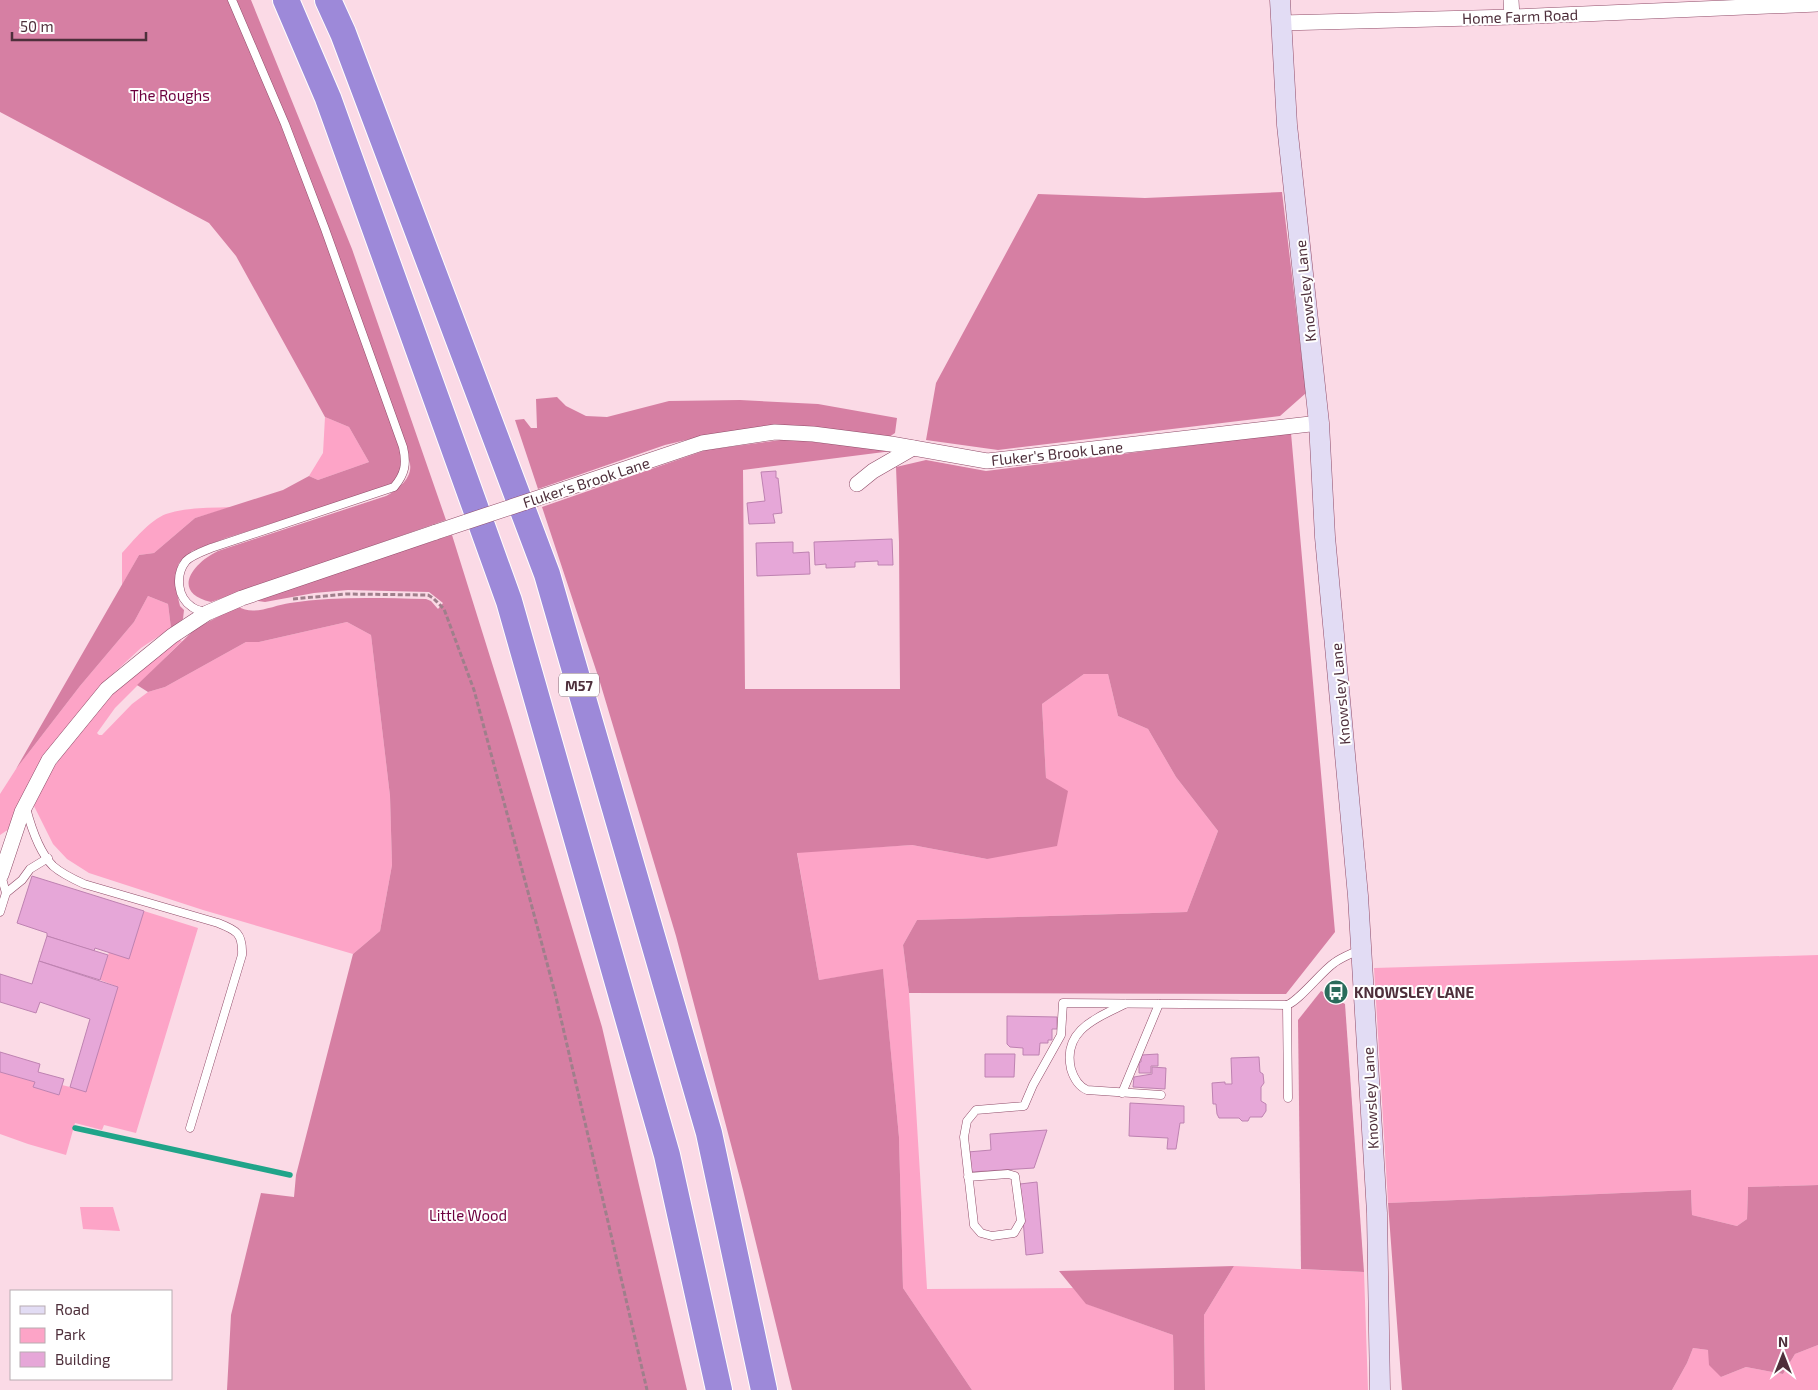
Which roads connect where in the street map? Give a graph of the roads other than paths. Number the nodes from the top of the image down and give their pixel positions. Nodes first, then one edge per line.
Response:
1 (232, 0) edge
2 (286, 0) edge
3 (328, 0) edge
4 (1280, 0) edge
5 (1511, 0) edge
6 (1818, 4) edge
7 (1512, 17) junction
8 (1281, 23) junction
9 (1319, 423) junction
10 (913, 448) junction
11 (857, 484) dead end
12 (207, 613) junction
13 (26, 806) junction
14 (4, 854) edge
15 (48, 858) junction
16 (1, 875) edge
17 (6, 892) junction
18 (0, 912) edge
19 (1361, 949) junction
20 (1126, 1003) junction
21 (1159, 1004) junction
22 (1287, 1005) junction
23 (1122, 1093) junction
24 (1161, 1095) dead end
25 (1288, 1098) dead end
26 (190, 1128) dead end
27 (968, 1177) junction
28 (719, 1390) edge
29 (764, 1390) edge
30 (1380, 1390) edge

1 - 12 lane
2 - 28 highway, M57
3 - 29 highway, M57
4 - 8 main road, Knowsley Lane
5 - 7 street
6 - 7 street, Home Farm Road
7 - 8 street, Home Farm Road
8 - 9 main road, Knowsley Lane
9 - 10 street, Fluker's Brook Lane
9 - 19 main road, Knowsley Lane
10 - 11 street
10 - 12 street, Fluker's Brook Lane, bridge
12 - 13 street, Fluker's Brook Lane
13 - 14 street, Fluker's Brook Lane
13 - 15 lane
14 - 16 street, Fluker's Brook Lane
15 - 17 lane
15 - 26 lane
16 - 17 lane
17 - 18 lane
19 - 22 lane
19 - 30 main road, Knowsley Lane
20 - 21 lane
20 - 23 lane
20 - 27 lane
21 - 22 lane
21 - 23 lane
22 - 25 lane
23 - 24 lane
27 - 27 lane

